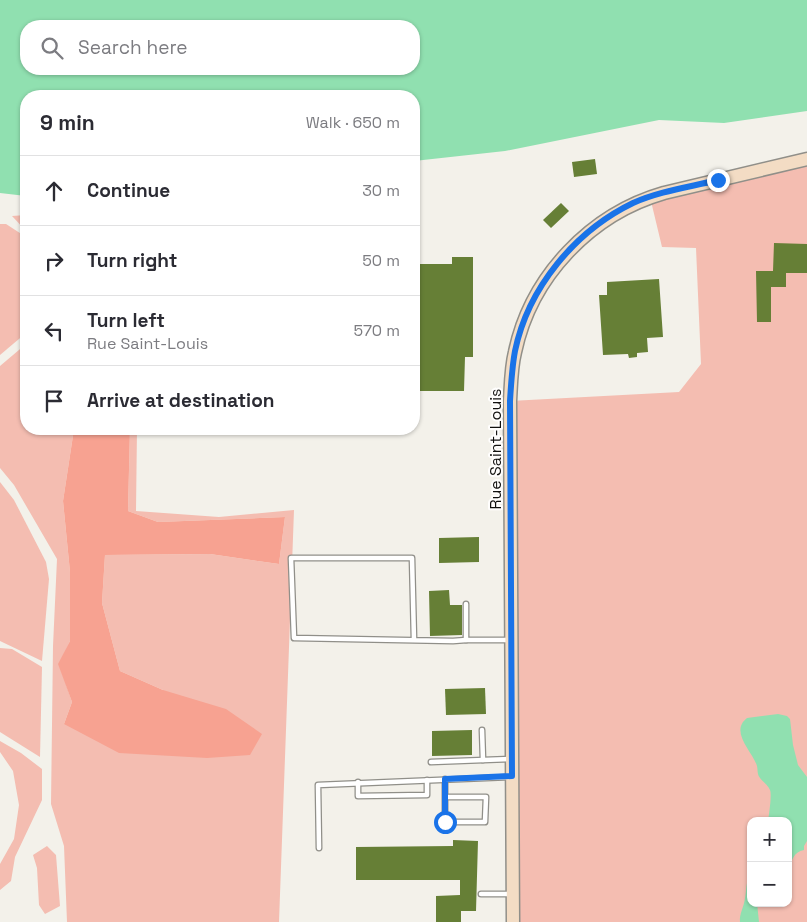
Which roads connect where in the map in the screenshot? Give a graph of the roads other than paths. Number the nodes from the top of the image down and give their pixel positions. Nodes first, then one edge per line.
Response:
1 (807, 160) edge
2 (466, 604) dead end
3 (414, 640) junction
4 (466, 640) junction
5 (512, 640) junction
6 (482, 730) dead end
7 (512, 759) junction
8 (483, 760) junction
9 (432, 762) dead end
10 (512, 776) junction
11 (445, 779) junction
12 (427, 780) junction
13 (358, 782) junction
14 (445, 797) junction
15 (319, 848) dead end
16 (481, 894) dead end
17 (513, 894) junction
18 (513, 922) edge

1 - 5 street, Rue Saint-Louis
2 - 4 lane
3 - 3 lane
3 - 4 lane
4 - 5 lane
5 - 7 street, Rue Saint-Louis
6 - 8 lane
7 - 8 lane
7 - 10 street, Rue Saint-Louis
8 - 9 lane
10 - 11 lane
10 - 17 street, Rue Saint-Louis
11 - 12 lane
11 - 14 lane
12 - 13 lane
12 - 13 lane
13 - 15 lane
14 - 14 lane
16 - 17 lane
17 - 18 street, Rue Saint-Louis

